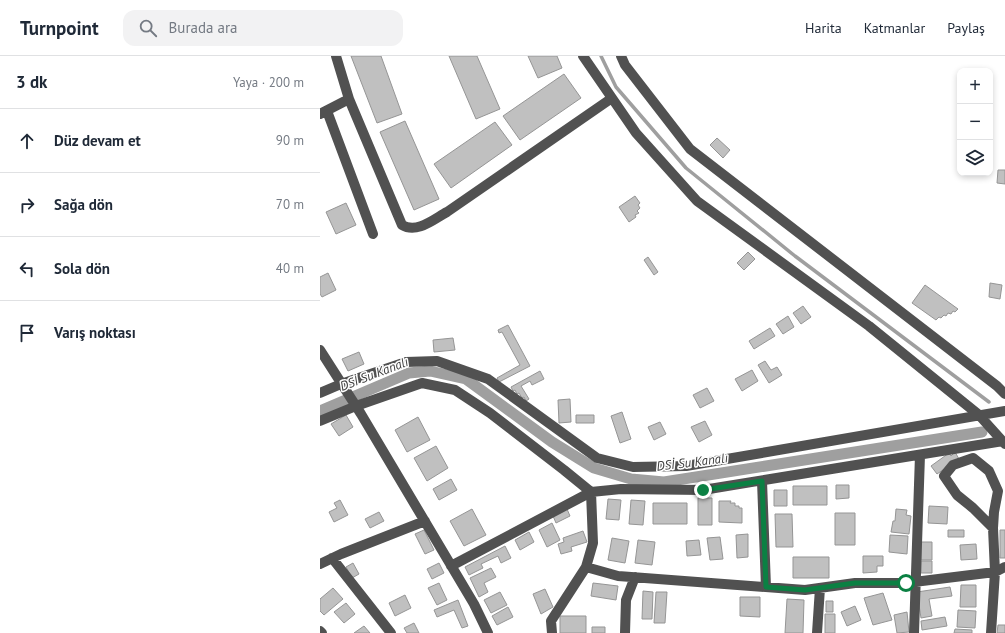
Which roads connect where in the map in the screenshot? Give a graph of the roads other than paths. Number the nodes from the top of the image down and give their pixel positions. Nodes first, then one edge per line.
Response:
1 (336, 56) edge
2 (583, 56) edge
3 (621, 56) edge
4 (612, 98) junction
5 (349, 99) junction
6 (323, 113) edge
7 (373, 234) dead end
8 (320, 350) edge
9 (341, 384) junction
10 (320, 393) edge
11 (1005, 394) edge
12 (356, 406) junction
13 (1005, 411) edge
14 (979, 415) junction
15 (320, 421) edge
16 (1004, 443) edge
17 (920, 455) junction
18 (762, 481) junction
19 (590, 492) junction
20 (425, 522) junction
21 (993, 528) junction
22 (332, 558) junction
23 (320, 564) edge
24 (451, 566) junction
25 (586, 567) junction
26 (1005, 567) edge
27 (995, 572) junction
28 (635, 577) junction
29 (915, 582) junction
30 (766, 587) junction
31 (820, 588) junction
32 (392, 633) edge
33 (488, 633) edge
34 (552, 633) edge
35 (625, 633) edge
36 (817, 633) edge
37 (914, 633) edge
38 (991, 633) edge

1 - 5 street
2 - 4 street
3 - 11 street
4 - 5 street
4 - 14 street
5 - 6 street
6 - 7 street
8 - 9 street
9 - 10 street
9 - 12 street
9 - 14 street
12 - 15 street
12 - 19 street
12 - 20 street
13 - 14 street
14 - 16 street
16 - 17 street
17 - 18 street
17 - 29 street
18 - 19 street
18 - 30 street
19 - 24 street
19 - 25 street
20 - 22 street
20 - 24 street
21 - 21 street
21 - 27 street
22 - 23 street
22 - 32 street
24 - 33 street
25 - 28 street
25 - 34 street
26 - 27 street
27 - 29 street
27 - 38 street
28 - 30 street
28 - 35 street
29 - 31 street
29 - 37 street
30 - 31 street
31 - 36 street

